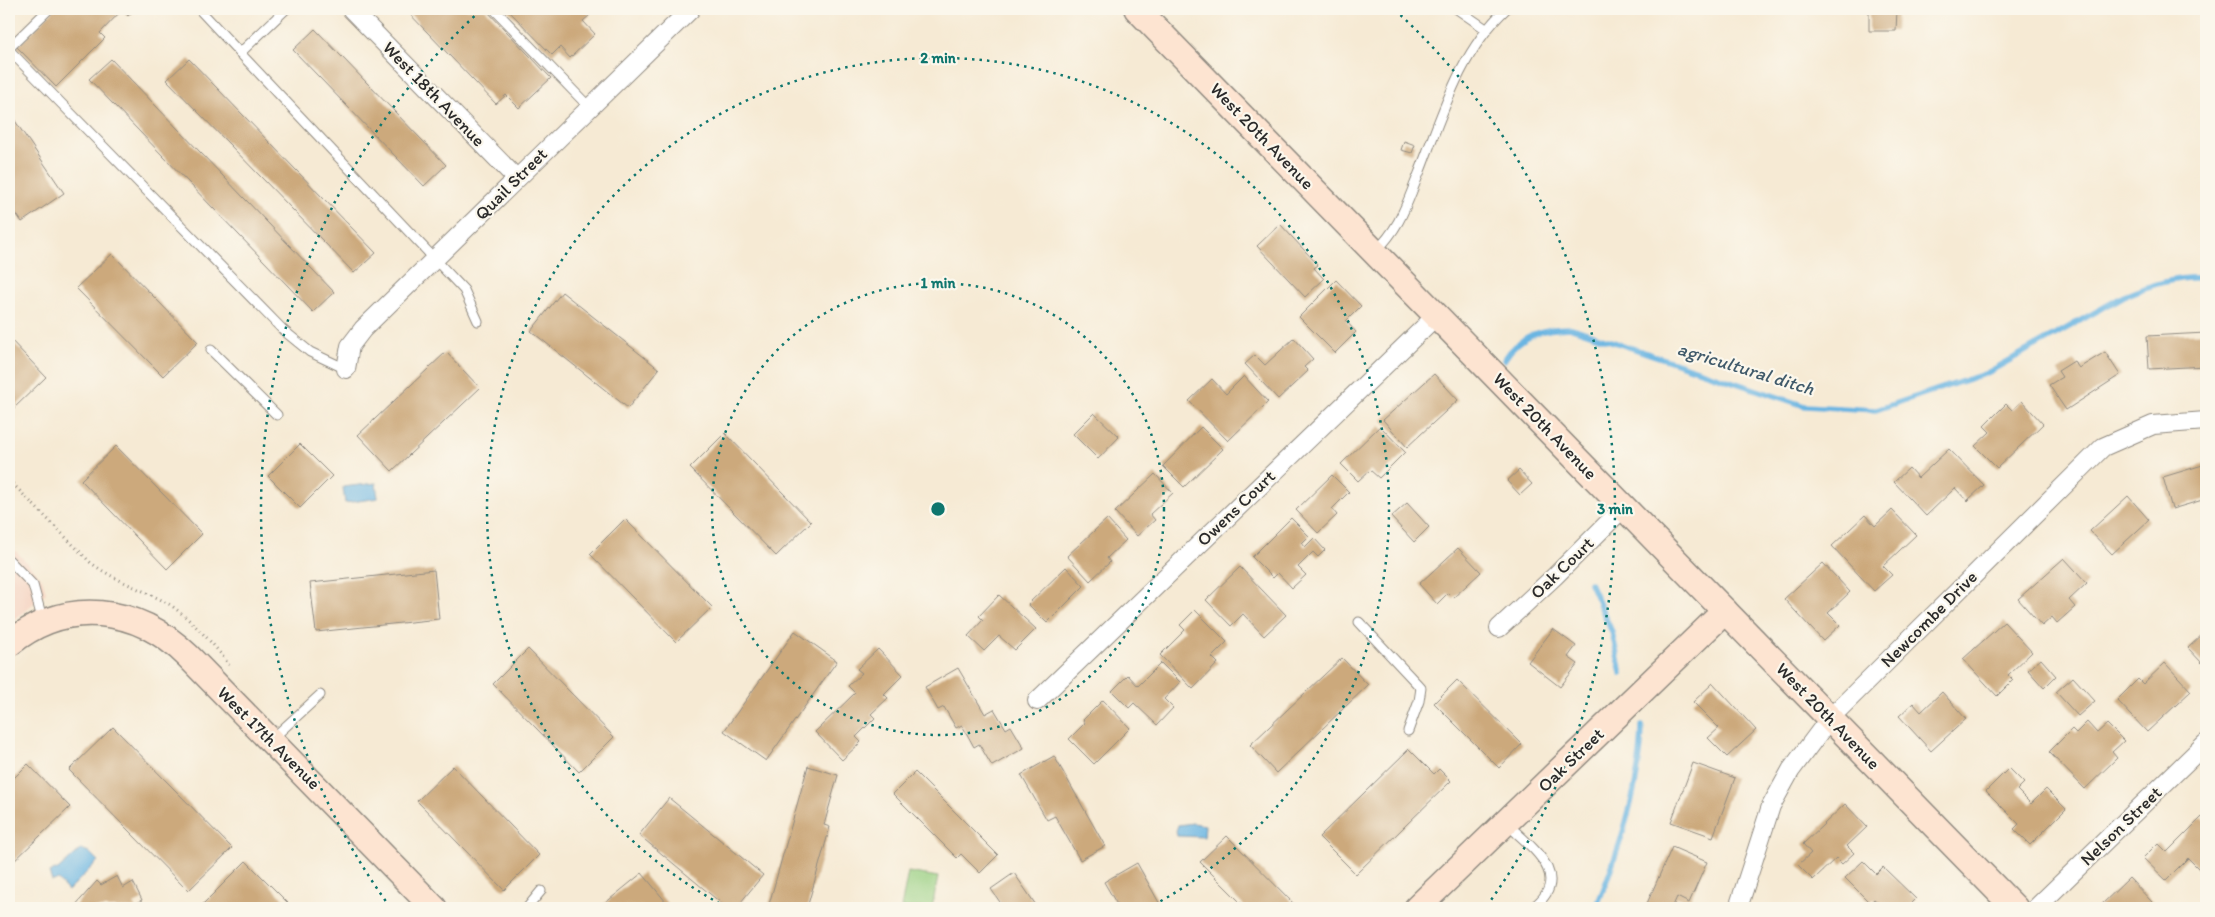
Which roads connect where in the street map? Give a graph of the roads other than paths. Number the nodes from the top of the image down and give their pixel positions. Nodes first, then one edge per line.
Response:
1 (48, 9) edge
2 (199, 9) edge
3 (286, 9) edge
4 (351, 9) edge
5 (494, 9) edge
6 (691, 9) edge
7 (1137, 9) edge
8 (1457, 9) edge
9 (1506, 9) edge
10 (1486, 29) junction
11 (9, 49) edge
12 (240, 53) junction
13 (589, 107) junction
14 (516, 178) junction
15 (1375, 252) junction
16 (435, 259) junction
17 (1436, 316) junction
18 (478, 321) dead end
19 (211, 350) dead end
20 (346, 369) joint
21 (277, 415) dead end
22 (2206, 421) edge
23 (1624, 507) junction
24 (9, 560) edge
25 (1725, 611) junction
26 (1359, 622) dead end
27 (43, 623) junction
28 (1499, 628) dead end
29 (9, 644) edge
30 (320, 695) dead end
31 (1037, 701) dead end
32 (1830, 718) junction
33 (1408, 731) dead end
34 (271, 740) junction
35 (2206, 743) edge
36 (1506, 822) junction
37 (541, 891) dead end
38 (434, 908) edge
39 (527, 908) edge
40 (1417, 908) edge
41 (1532, 908) edge
42 (1738, 908) edge
43 (2014, 908) edge
44 (2036, 908) edge

1 - 11 lane
2 - 12 lane
3 - 12 lane
4 - 14 street, West 18th Avenue
5 - 13 lane
6 - 13 street, Quail Street
7 - 15 street, West 20th Avenue
8 - 10 lane
9 - 10 lane
10 - 15 lane
11 - 20 lane
12 - 16 lane
13 - 14 street, Quail Street
14 - 16 street, Quail Street
15 - 17 street, West 20th Avenue
16 - 18 lane
16 - 20 street, Quail Street
17 - 23 street, West 20th Avenue
17 - 31 street, Owens Court
19 - 21 lane
22 - 32 street, Newcombe Drive
23 - 25 street, West 20th Avenue
23 - 28 street, Oak Court
24 - 27 lane
25 - 32 street, West 20th Avenue
25 - 36 street, Oak Street
26 - 33 lane
27 - 29 street
27 - 34 street, West 17th Avenue
30 - 34 lane
32 - 42 street, Newcombe Drive
32 - 43 street, West 20th Avenue
34 - 38 street, West 17th Avenue
35 - 44 street, Nelson Street
36 - 40 street, Oak Street
36 - 41 lane
37 - 39 lane

